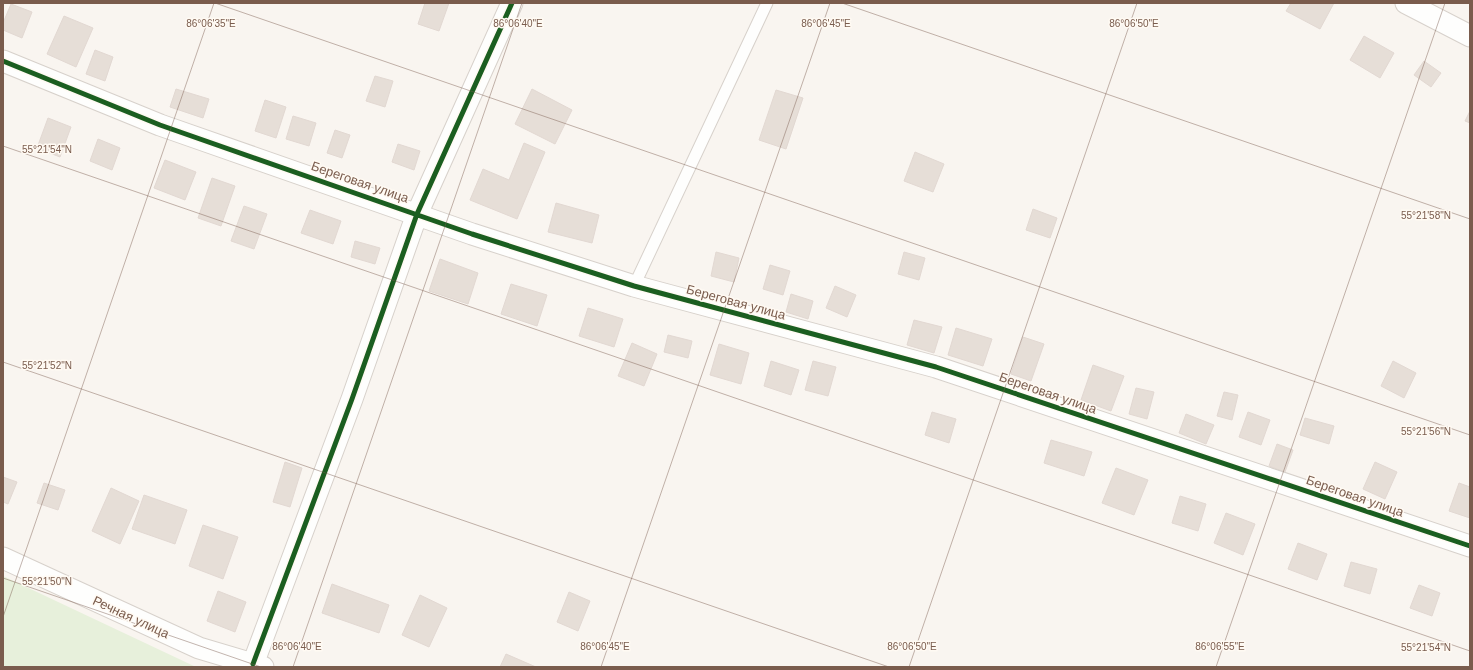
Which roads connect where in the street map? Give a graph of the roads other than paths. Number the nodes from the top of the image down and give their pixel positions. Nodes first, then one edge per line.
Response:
1 (512, 3) edge
2 (767, 3) edge
3 (1406, 3) edge
4 (1470, 36) edge
5 (3, 61) edge
6 (417, 214) junction
7 (634, 286) junction
8 (1470, 546) edge
9 (3, 558) edge
10 (258, 665) edge

1 - 6 street
2 - 7 lane
3 - 4 street
5 - 6 street, Береговая улица
6 - 7 street, Береговая улица
6 - 10 street
7 - 8 street, Береговая улица
9 - 10 street, Речная улица

